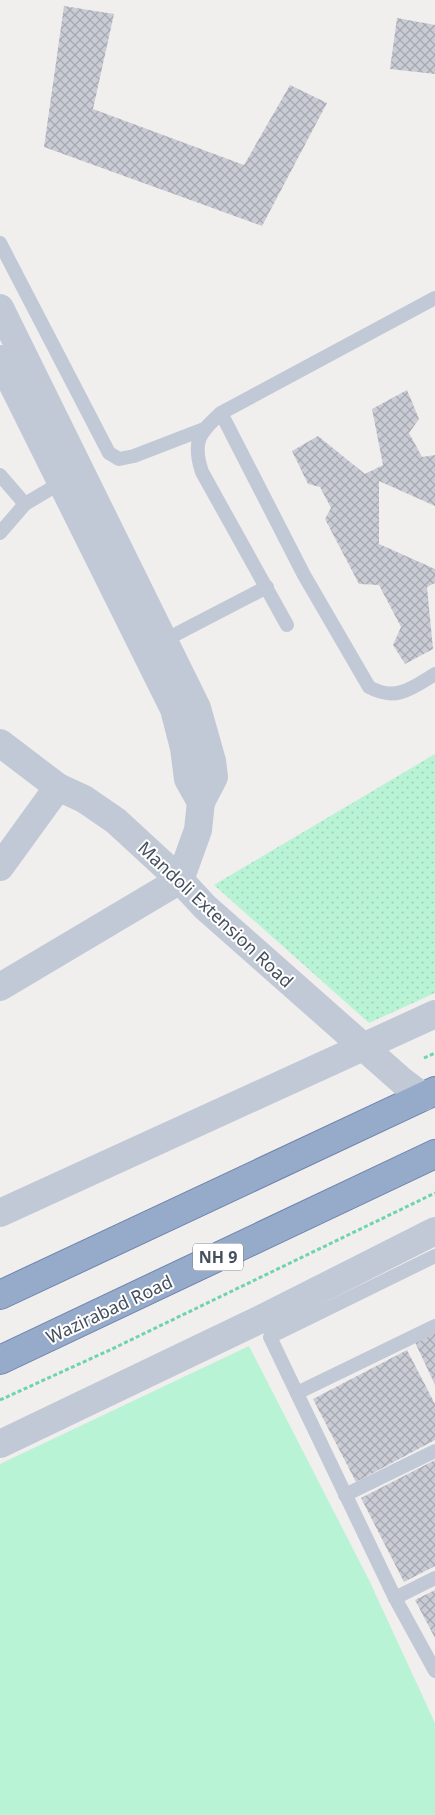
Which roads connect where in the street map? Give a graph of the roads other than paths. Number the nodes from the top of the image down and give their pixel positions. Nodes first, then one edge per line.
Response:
1 (0, 243) edge
2 (435, 298) edge
3 (0, 308) edge
4 (0, 358) edge
5 (221, 413) junction
6 (204, 429) junction
7 (0, 475) edge
8 (62, 482) junction
9 (25, 504) junction
10 (0, 533) edge
11 (266, 587) junction
12 (288, 624) dead end
13 (155, 645) junction
14 (435, 674) edge
15 (0, 743) edge
16 (58, 787) junction
17 (0, 867) edge
18 (180, 880) junction
19 (0, 988) edge
20 (435, 1014) edge
21 (364, 1047) junction
22 (429, 1094) edge
23 (435, 1154) edge
24 (0, 1213) edge
25 (435, 1231) edge
26 (435, 1256) edge
27 (0, 1295) edge
28 (435, 1326) edge
29 (0, 1360) edge
30 (297, 1393) junction
31 (0, 1444) edge
32 (435, 1451) edge
33 (345, 1495) junction
34 (435, 1578) edge
35 (395, 1598) junction
36 (435, 1671) edge

1 - 6 lane
2 - 5 lane
3 - 13 street
4 - 8 street
5 - 6 lane
5 - 14 lane
6 - 11 lane
7 - 9 lane
8 - 9 lane
8 - 13 street
9 - 10 lane
11 - 12 lane
11 - 13 lane
13 - 18 street
15 - 16 street, Mandoli Extension Road
16 - 17 street
16 - 18 street, Mandoli Extension Road
18 - 19 street
18 - 21 street, Mandoli Extension Road
20 - 21 street
21 - 22 street, Mandoli Extension Road
21 - 24 street
22 - 27 highway
23 - 29 highway, Wazirabad Road / NH 9
25 - 31 street
26 - 30 lane
28 - 30 lane
30 - 33 lane
32 - 33 lane
33 - 35 lane
34 - 35 lane
35 - 36 lane

